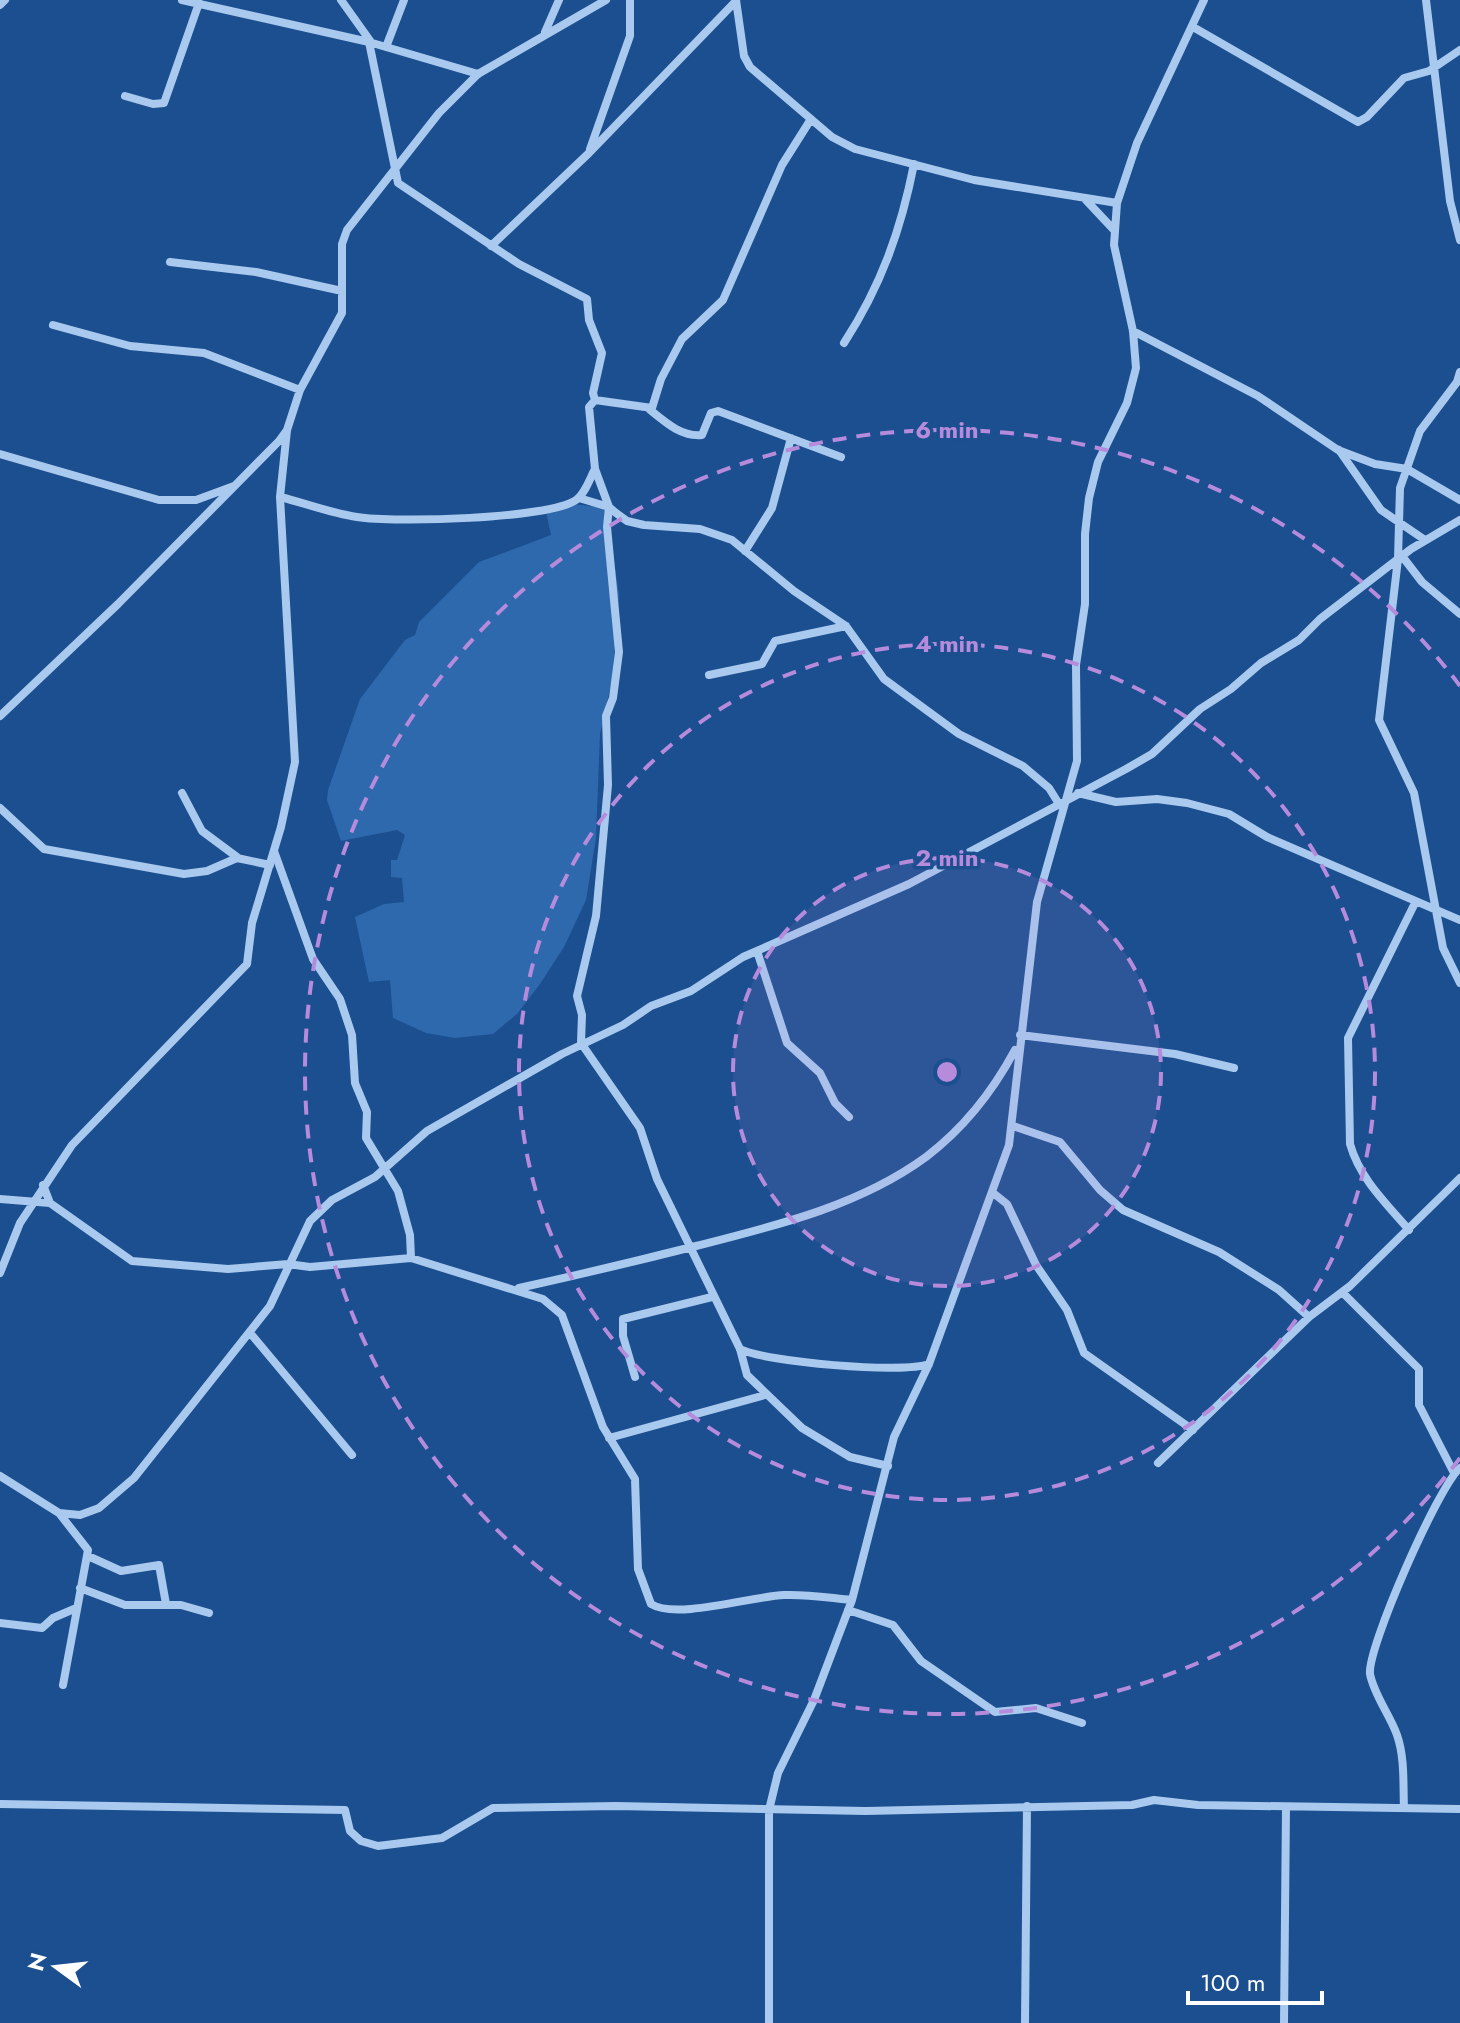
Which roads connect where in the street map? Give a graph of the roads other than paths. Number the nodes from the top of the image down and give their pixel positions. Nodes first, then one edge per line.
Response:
1 (5, 0) edge
2 (182, 0) edge
3 (341, 0) edge
4 (404, 0) edge
5 (559, 0) edge
6 (606, 0) edge
7 (630, 0) edge
8 (1204, 0) edge
9 (1426, 0) edge
10 (736, 1) edge
11 (199, 3) junction
12 (0, 5) edge
13 (1193, 27) junction
14 (545, 33) junction
15 (369, 42) junction
16 (386, 47) junction
17 (1460, 50) edge
18 (1435, 65) junction
19 (479, 73) junction
20 (125, 96) dead end
21 (811, 119) junction
22 (589, 153) junction
23 (914, 164) junction
24 (393, 172) junction
25 (1083, 198) junction
26 (1117, 203) junction
27 (1114, 230) junction
28 (1460, 240) edge
29 (491, 246) junction
30 (170, 262) dead end
31 (342, 291) junction
32 (53, 325) dead end
33 (1133, 331) junction
34 (844, 343) dead end
35 (1460, 372) edge
36 (300, 390) junction
37 (595, 400) junction
38 (649, 409) junction
39 (287, 430) junction
40 (791, 438) junction
41 (1338, 450) junction
42 (0, 454) edge
43 (841, 457) dead end
44 (595, 469) junction
45 (1407, 469) junction
46 (238, 485) junction
47 (280, 497) junction
48 (579, 498) junction
49 (1460, 500) edge
50 (609, 507) junction
51 (1460, 520) edge
52 (1401, 526) junction
53 (1425, 540) junction
54 (745, 551) junction
55 (1400, 558) junction
56 (1460, 614) edge
57 (846, 626) junction
58 (709, 675) dead end
59 (0, 716) edge
60 (182, 793) dead end
61 (1078, 793) junction
62 (1063, 801) junction
63 (0, 808) edge
64 (274, 851) junction
65 (237, 858) junction
66 (270, 865) junction
67 (1415, 903) junction
68 (1434, 912) junction
69 (1460, 920) edge
70 (757, 951) junction
71 (1460, 983) edge
72 (1020, 1039) junction
73 (581, 1043) junction
74 (1234, 1068) dead end
75 (849, 1117) dead end
76 (1013, 1126) junction
77 (385, 1168) junction
78 (1460, 1178) edge
79 (43, 1185) junction
80 (992, 1192) junction
81 (0, 1199) edge
82 (50, 1203) junction
83 (32, 1204) junction
84 (1409, 1230) junction
85 (690, 1248) junction
86 (411, 1258) junction
87 (288, 1264) junction
88 (0, 1273) edge
89 (514, 1289) junction
90 (1342, 1292) junction
91 (712, 1297) junction
92 (1309, 1317) junction
93 (251, 1334) junction
94 (740, 1349) junction
95 (929, 1364) junction
96 (635, 1377) dead end
97 (765, 1395) junction
98 (1193, 1430) junction
99 (609, 1438) junction
100 (352, 1455) dead end
101 (1158, 1463) dead end
102 (888, 1466) junction
103 (1457, 1470) edge
104 (0, 1476) edge
105 (59, 1513) junction
106 (80, 1515) junction
107 (76, 1533) junction
108 (88, 1556) junction
109 (80, 1588) junction
110 (852, 1600) junction
111 (166, 1604) junction
112 (74, 1609) junction
113 (848, 1610) junction
114 (209, 1613) dead end
115 (0, 1623) edge
116 (63, 1685) dead end
117 (1082, 1723) dead end
118 (0, 1804) edge
119 (1027, 1806) junction
120 (1286, 1807) junction
121 (1404, 1808) junction
122 (1460, 1809) edge
123 (769, 1810) junction
124 (769, 2023) edge
125 (1025, 2023) edge
126 (1284, 2023) edge

1 - 12 street
2 - 11 street
3 - 15 street
4 - 16 street
5 - 14 street
6 - 14 street
7 - 22 street
8 - 13 street
9 - 18 street
10 - 21 street
10 - 22 street
11 - 15 street
11 - 20 street
13 - 18 street
13 - 26 street
14 - 19 street
15 - 16 street
15 - 19 street
15 - 24 street
16 - 19 street
17 - 18 street
18 - 28 street
19 - 24 street
21 - 23 street
21 - 38 street
22 - 29 street
23 - 25 street
23 - 34 street
24 - 29 street
24 - 31 street
25 - 26 street
25 - 27 street
26 - 27 street
27 - 33 street
29 - 37 street
30 - 31 street
31 - 36 street
32 - 36 street
33 - 41 street
33 - 62 street
35 - 45 street
36 - 39 street
37 - 38 street
37 - 44 street
38 - 40 street
39 - 46 street
39 - 47 street
40 - 43 street
40 - 54 street
41 - 45 street
41 - 52 street
42 - 46 street
44 - 48 street
44 - 50 street
45 - 49 street
45 - 52 street
46 - 59 street
47 - 48 street
47 - 64 street
48 - 50 street
50 - 54 street
50 - 73 street
51 - 53 street
52 - 53 street
52 - 55 street
53 - 55 street
54 - 57 street
55 - 56 street
55 - 61 street
55 - 68 street
57 - 58 street
57 - 62 street
60 - 65 street
61 - 62 street
61 - 67 street
62 - 70 street
62 - 72 street
63 - 65 street
64 - 66 street
64 - 77 street
65 - 66 street
66 - 79 street
67 - 68 street
67 - 84 street
68 - 69 street
68 - 71 street
70 - 73 street
70 - 75 street
72 - 74 street
72 - 76 street
72 - 85 street
73 - 77 street
73 - 85 street
76 - 80 street
76 - 92 street
77 - 86 street
77 - 87 street
78 - 84 street
79 - 82 street
79 - 83 street
80 - 95 street
80 - 98 street
81 - 83 street
82 - 83 street
82 - 87 street
83 - 88 street
84 - 90 street
85 - 89 street
85 - 91 street
86 - 87 street
86 - 89 street
87 - 93 street
89 - 99 street
90 - 92 street
90 - 103 street
91 - 94 street
91 - 96 street
92 - 98 street
93 - 100 street
93 - 106 street
94 - 95 street
94 - 97 street
95 - 102 street
97 - 99 street
97 - 102 street
98 - 101 street
99 - 110 street
102 - 110 street
103 - 121 street
104 - 105 street
105 - 106 street
105 - 107 street
106 - 107 street
107 - 108 street
108 - 109 street
108 - 111 street
109 - 111 street
109 - 112 street
110 - 113 street
111 - 114 street
112 - 115 street
112 - 116 street
113 - 117 street
113 - 123 street
118 - 123 street
119 - 120 street
119 - 123 street
119 - 125 street
120 - 121 street
120 - 126 street
121 - 122 street
123 - 124 street

